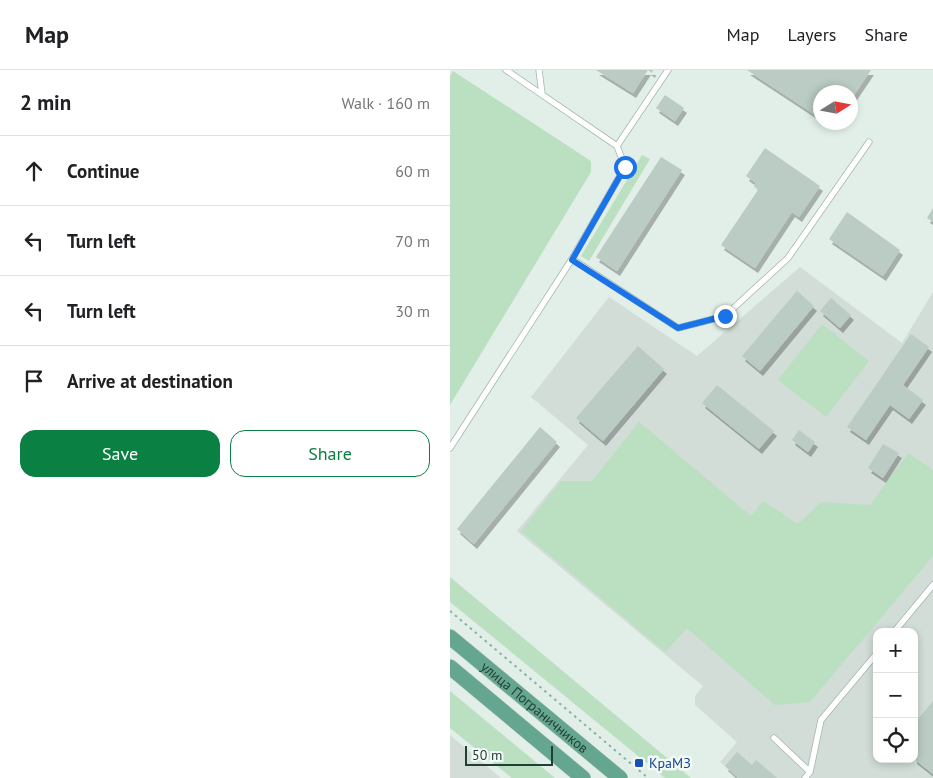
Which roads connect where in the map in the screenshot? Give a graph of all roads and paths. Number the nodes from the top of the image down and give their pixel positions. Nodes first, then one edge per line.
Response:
1 (506, 70) edge
2 (539, 70) edge
3 (668, 70) edge
4 (542, 94) junction
5 (869, 142) dead end
6 (617, 146) junction
7 (572, 260) junction
8 (450, 448) edge
9 (933, 585) edge
10 (450, 611) edge
11 (897, 628) edge
12 (450, 637) edge
13 (873, 658) edge
14 (450, 667) edge
15 (774, 738) dead end
16 (810, 772) junction
17 (583, 778) edge
18 (620, 778) edge
19 (648, 778) edge
20 (805, 778) edge

1 - 4 lane
2 - 4 lane
3 - 6 lane
4 - 6 lane
5 - 7 lane
6 - 7 lane
7 - 8 lane
9 - 11 lane
10 - 19 path
12 - 18 main road, улица Пограничников
13 - 16 lane
14 - 17 main road, улица Пограничников
15 - 16 lane
16 - 20 lane

